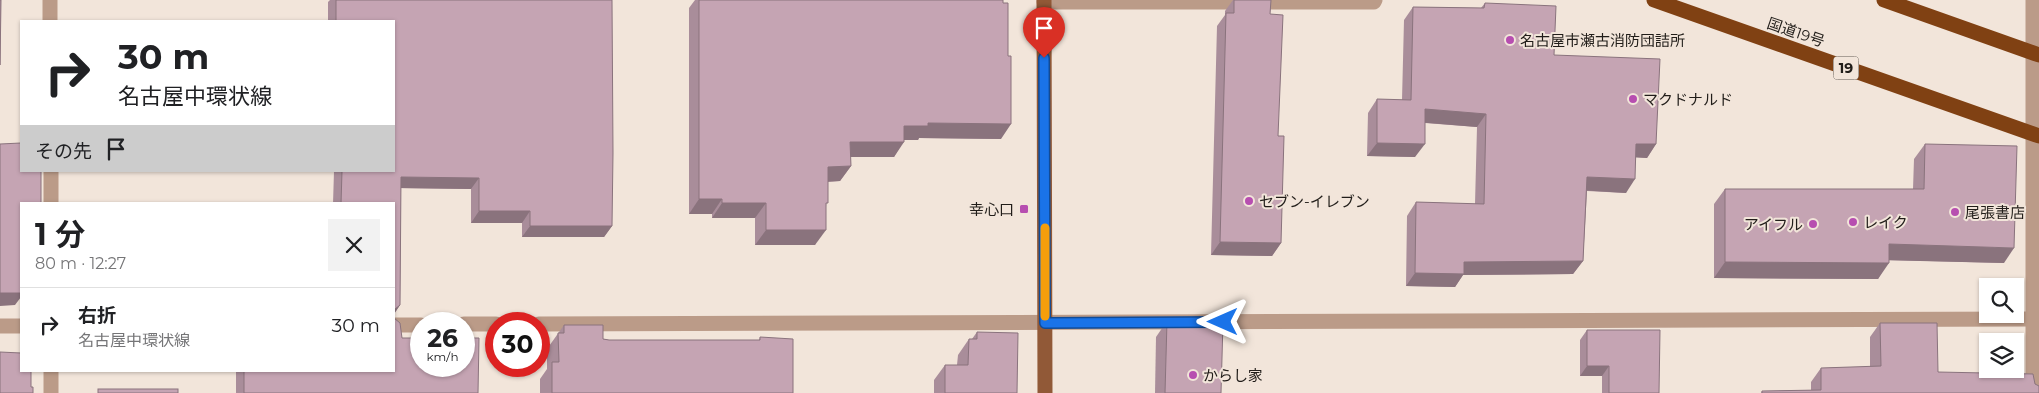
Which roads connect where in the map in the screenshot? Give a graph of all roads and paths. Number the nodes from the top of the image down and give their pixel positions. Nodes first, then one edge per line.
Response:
1 (50, 0) edge
2 (1375, 0) edge
3 (1654, 0) edge
4 (1884, 0) edge
5 (2033, 0) edge
6 (1044, 1) edge
7 (50, 20) edge
8 (2036, 53) edge
9 (2036, 135) edge
10 (50, 172) edge
11 (51, 202) edge
12 (2036, 318) edge
13 (1045, 323) junction
14 (410, 324) edge
15 (550, 324) edge
16 (395, 325) edge
17 (0, 326) edge
18 (20, 326) edge
19 (51, 372) edge
20 (51, 393) edge
21 (1045, 393) edge
22 (2033, 393) edge

1 - 7 street
2 - 6 street
3 - 9 highway, 国道19号 / 19
4 - 8 highway
5 - 8 street
6 - 13 main road
8 - 9 street
9 - 12 street
10 - 11 street
12 - 13 street
12 - 22 street
13 - 15 street
13 - 21 main road
14 - 16 street
17 - 18 street
19 - 20 street

